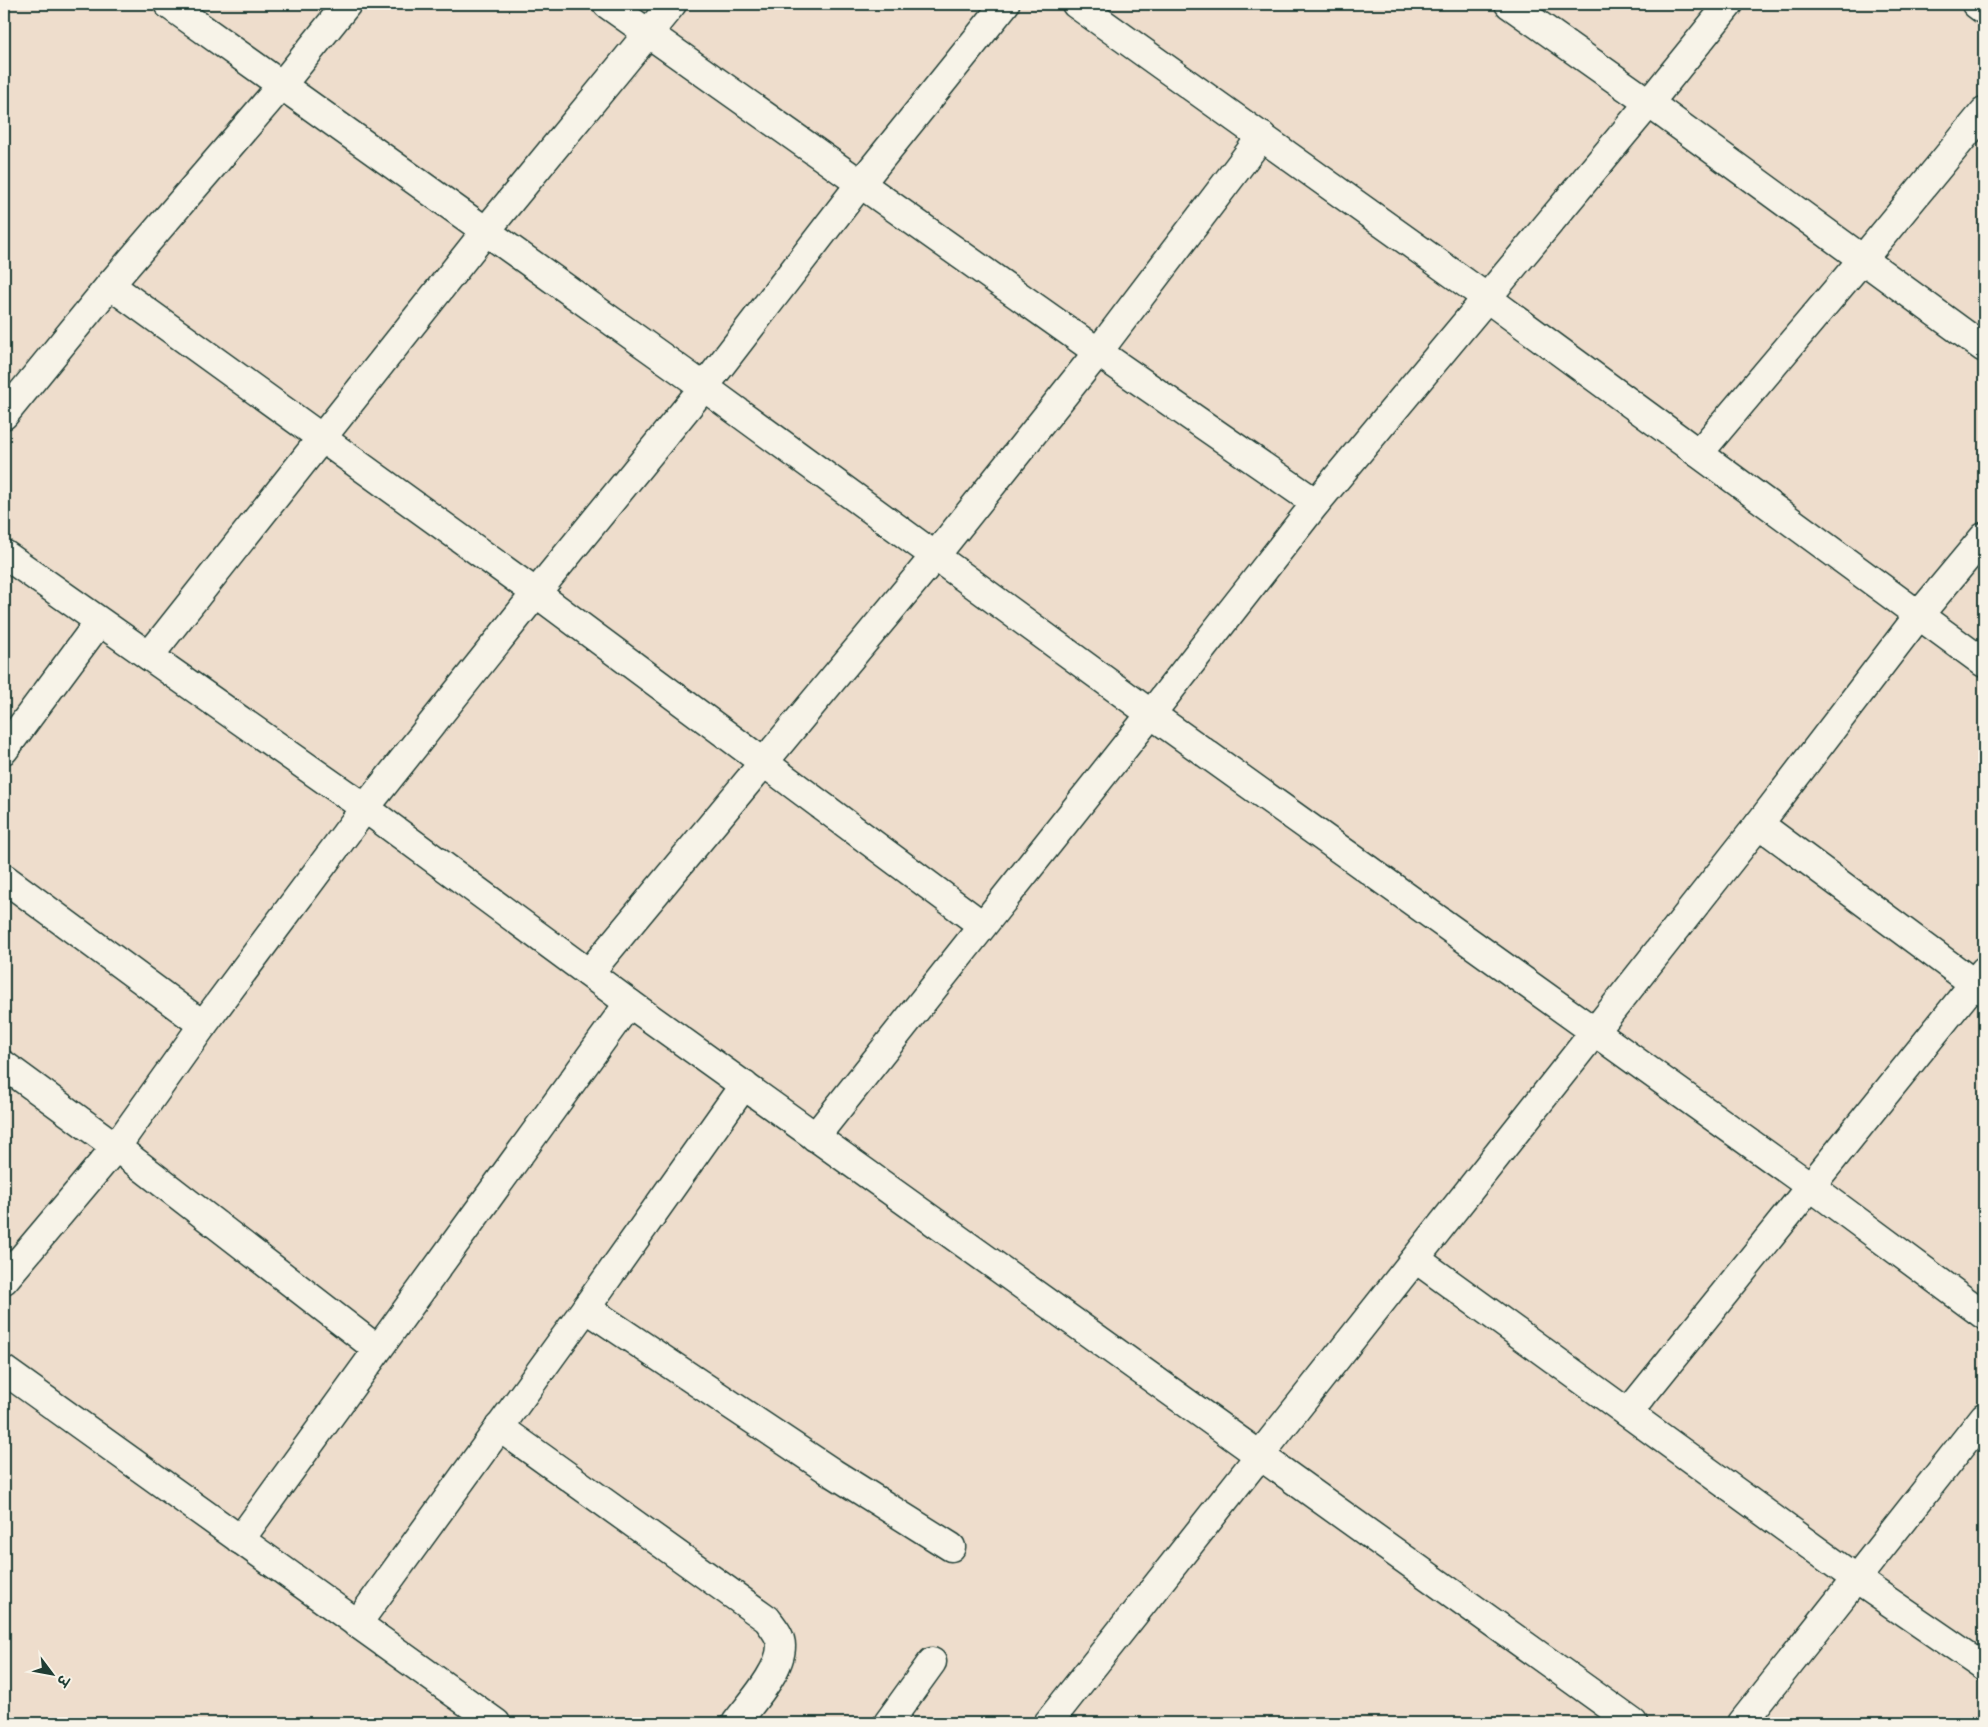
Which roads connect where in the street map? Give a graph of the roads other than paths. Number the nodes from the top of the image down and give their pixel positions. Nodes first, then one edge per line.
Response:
1 (168, 4) edge
2 (347, 4) edge
3 (607, 4) edge
4 (672, 4) edge
5 (1005, 4) edge
6 (1076, 4) edge
7 (1509, 4) edge
8 (1728, 4) edge
9 (1976, 4) edge
10 (1984, 10) edge
11 (648, 33) junction
12 (281, 86) junction
13 (1649, 103) junction
14 (1984, 112) edge
15 (1262, 136) junction
16 (861, 183) junction
17 (486, 232) junction
18 (1862, 260) junction
19 (110, 285) junction
20 (1487, 298) junction
21 (1984, 348) edge
22 (1098, 352) junction
23 (704, 387) junction
24 (4, 415) edge
25 (321, 437) junction
26 (1699, 452) junction
27 (1316, 503) junction
28 (1984, 537) edge
29 (4, 554) edge
30 (935, 556) junction
31 (536, 594) junction
32 (1919, 616) junction
33 (98, 622) junction
34 (149, 656) junction
35 (1984, 663) edge
36 (1151, 714) junction
37 (4, 750) edge
38 (764, 762) junction
39 (365, 808) junction
40 (1759, 824) junction
41 (4, 878) edge
42 (982, 925) junction
43 (588, 972) junction
44 (1981, 981) edge
45 (629, 1003) junction
46 (203, 1025) junction
47 (1595, 1032) junction
48 (4, 1064) edge
49 (744, 1086) junction
50 (815, 1137) junction
51 (116, 1147) junction
52 (1810, 1186) junction
53 (1416, 1259) junction
54 (4, 1280) edge
55 (586, 1308) junction
56 (1984, 1315) edge
57 (377, 1349) junction
58 (4, 1370) edge
59 (1628, 1413) junction
60 (1984, 1417) edge
61 (499, 1427) junction
62 (1260, 1456) junction
63 (240, 1540) junction
64 (951, 1547) dead end
65 (1856, 1579) junction
66 (357, 1624) junction
67 (932, 1662) dead end
68 (1984, 1666) edge
69 (496, 1723) edge
70 (736, 1723) edge
71 (888, 1723) edge
72 (1048, 1723) edge
73 (1633, 1723) edge
74 (1742, 1723) edge

1 - 12 street
2 - 12 street
3 - 11 street
4 - 11 street
5 - 16 street
6 - 15 street
7 - 13 street
8 - 13 street
9 - 10 street
11 - 16 street
11 - 17 street
12 - 17 street
12 - 19 street
13 - 18 street
13 - 20 street
14 - 18 street
15 - 20 street
15 - 22 street
16 - 22 street
16 - 23 street
17 - 23 street
17 - 25 street
18 - 21 street
18 - 26 street
19 - 24 street
19 - 25 street
20 - 26 street
20 - 27 street
22 - 27 street
22 - 30 street
23 - 30 street
23 - 31 street
25 - 31 street
25 - 34 street
26 - 32 street
27 - 36 street
28 - 32 street
29 - 33 street
30 - 36 street
30 - 38 street
31 - 38 street
31 - 39 street
32 - 35 street
32 - 40 street
33 - 34 street
33 - 37 street
34 - 39 street
36 - 42 street
36 - 47 street
38 - 42 street
38 - 43 street
39 - 43 street
39 - 46 street
40 - 44 street
40 - 47 street
41 - 46 street
42 - 50 street
43 - 45 street
44 - 52 street
45 - 49 street
45 - 57 street
46 - 51 street
47 - 52 street
47 - 53 street
48 - 51 street
49 - 50 street
49 - 55 street
50 - 62 street
51 - 54 street
51 - 57 street
52 - 56 street
52 - 59 street
53 - 59 street
53 - 62 street
55 - 61 street
55 - 64 street
57 - 63 street
58 - 63 street
59 - 65 street
60 - 65 street
61 - 66 street
61 - 70 street
62 - 72 street
62 - 73 street
63 - 66 street
65 - 68 street
65 - 74 street
66 - 69 street
67 - 71 street

